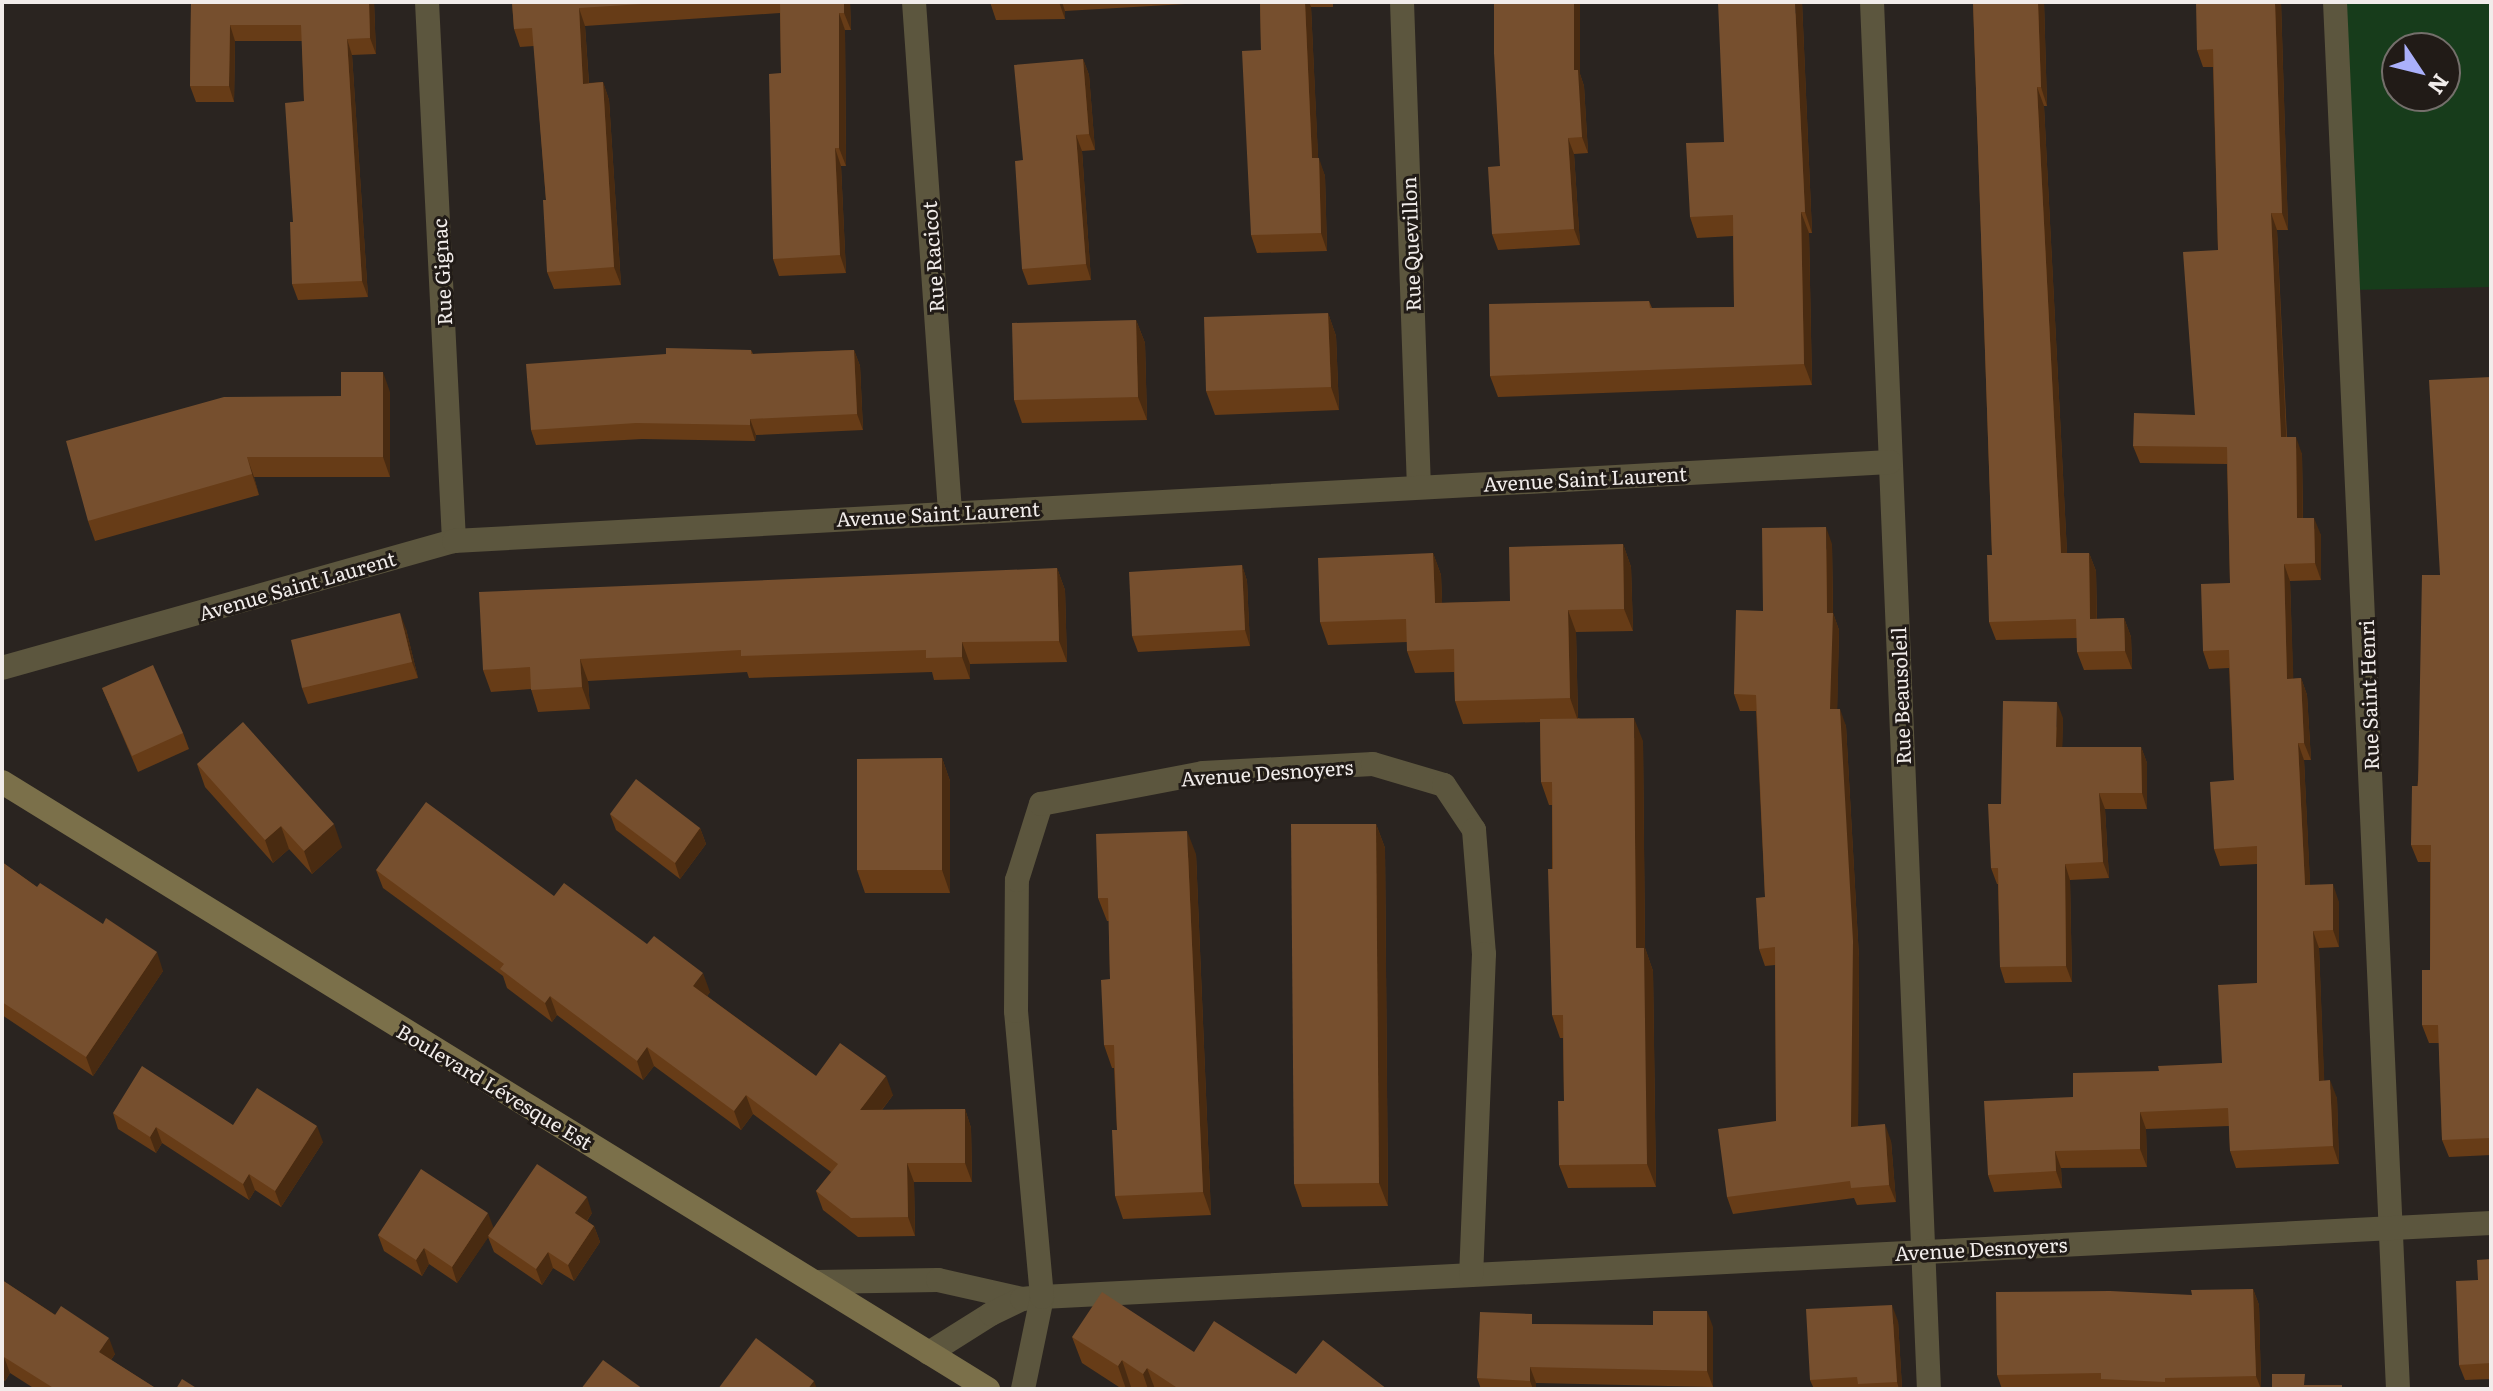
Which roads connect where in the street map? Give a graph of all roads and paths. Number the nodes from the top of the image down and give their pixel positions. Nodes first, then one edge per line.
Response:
1 (427, 2) edge
2 (914, 2) edge
3 (1402, 2) edge
4 (1872, 2) edge
5 (2335, 2) edge
6 (1890, 462) junction
7 (1419, 487) junction
8 (950, 512) junction
9 (454, 541) junction
10 (2, 668) edge
11 (2, 782) edge
12 (2491, 1223) edge
13 (2390, 1227) junction
14 (1923, 1252) junction
15 (1471, 1275) junction
16 (816, 1282) junction
17 (1032, 1298) junction
18 (929, 1353) junction
19 (988, 1389) edge
20 (1023, 1389) edge
21 (1929, 1389) edge
22 (2398, 1389) edge

1 - 9 street, Rue Gignac
2 - 8 street, Rue Racicot
3 - 7 street, Rue Quevillon
4 - 6 street, Rue Beausoleil
5 - 13 street, Rue Saint Henri
6 - 7 street, Avenue Saint Laurent
6 - 14 street, Rue Beausoleil
7 - 8 street, Avenue Saint Laurent
8 - 9 street, Avenue Saint Laurent
9 - 10 street, Avenue Saint Laurent
11 - 16 street, Boulevard Lévesque Est
12 - 13 street, Avenue Desnoyers
13 - 14 street, Avenue Desnoyers
13 - 22 street, Rue Saint Henri
14 - 15 street, Avenue Desnoyers
14 - 21 street, Rue Beausoleil
15 - 17 street, Avenue Desnoyers
15 - 17 street, Avenue Desnoyers
16 - 17 street
16 - 18 street, Boulevard Lévesque Est
17 - 18 street, Avenue Desnoyers
17 - 20 street
18 - 19 street, Boulevard Lévesque Est

